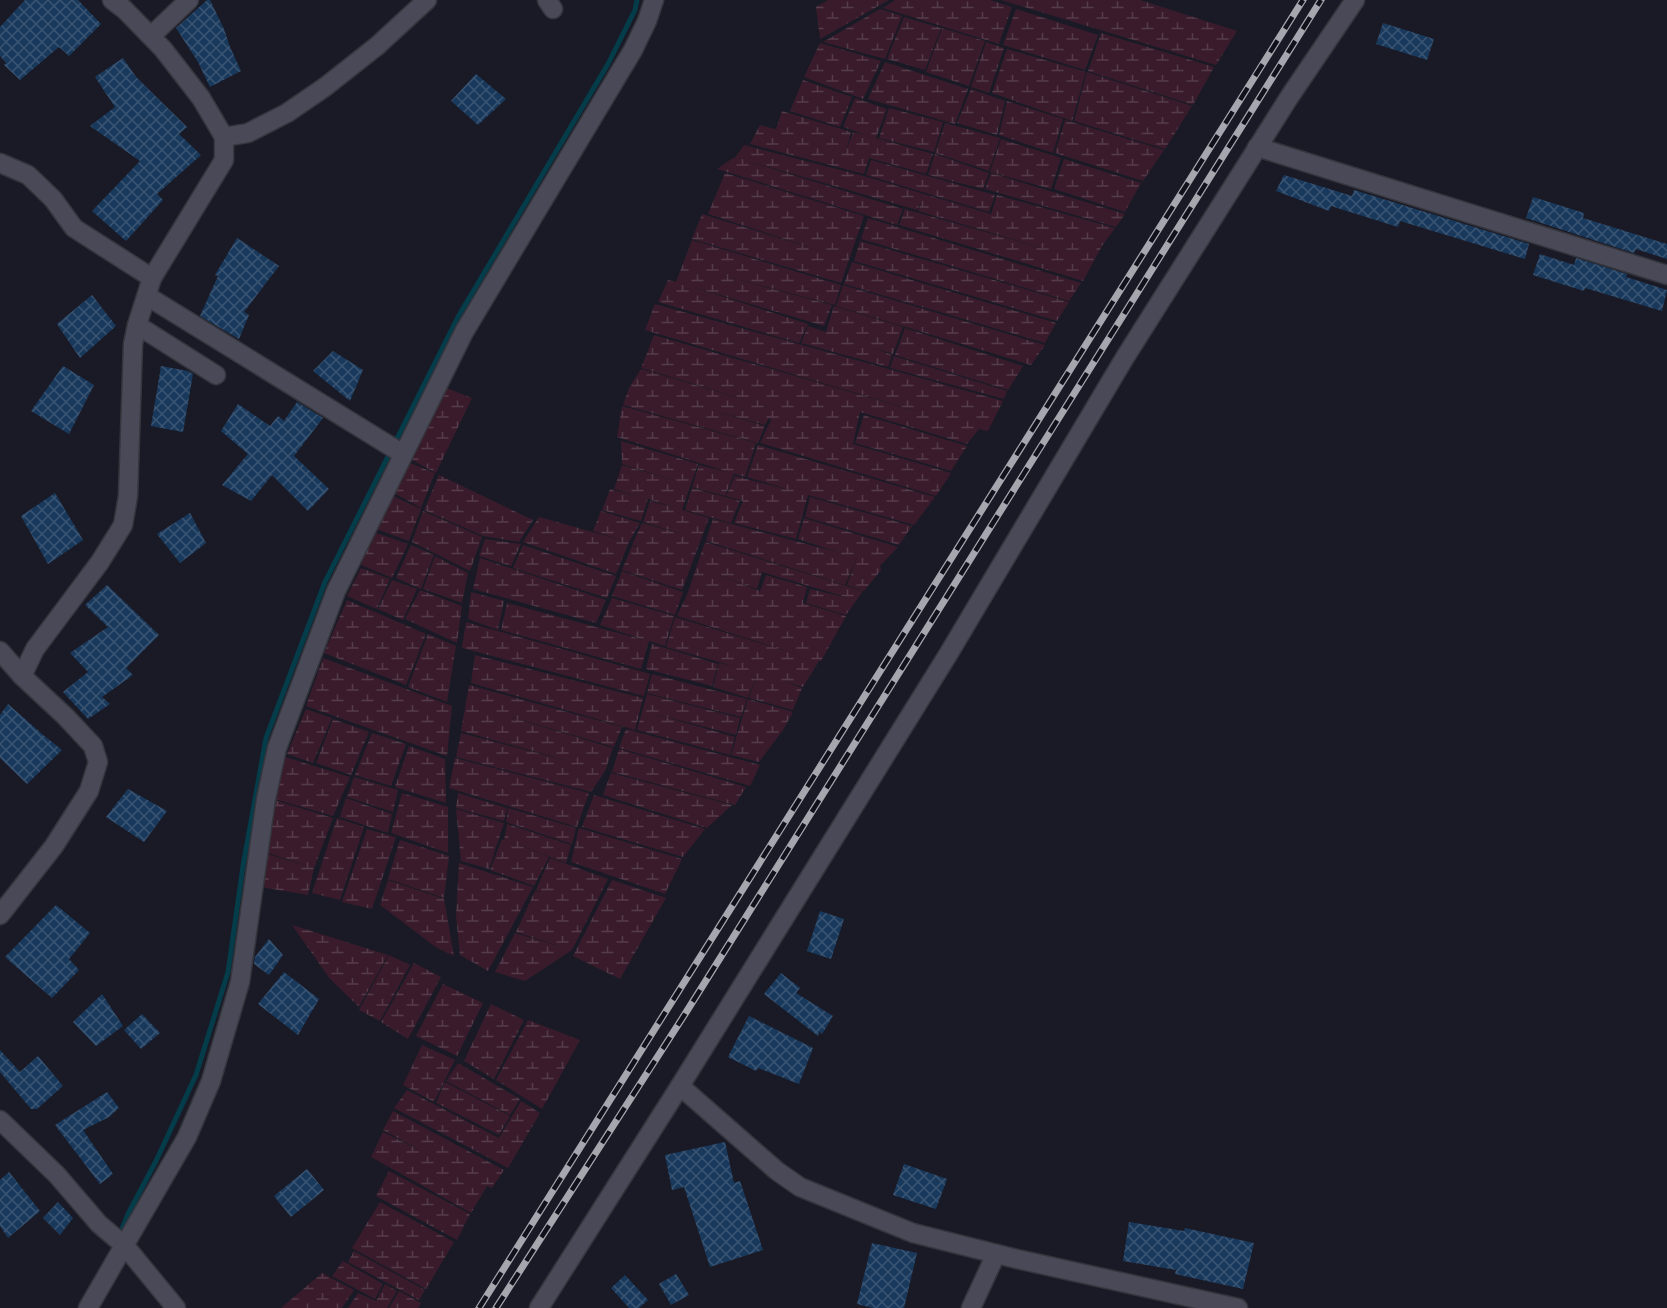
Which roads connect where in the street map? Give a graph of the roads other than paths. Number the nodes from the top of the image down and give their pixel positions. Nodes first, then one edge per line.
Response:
1 (112, 0) edge
2 (189, 0) edge
3 (427, 0) edge
4 (654, 0) edge
5 (1355, 0) edge
6 (151, 36) junction
7 (224, 137) junction
8 (1257, 147) junction
9 (0, 163) edge
10 (1667, 275) edge
11 (152, 278) junction
12 (147, 297) junction
13 (137, 325) junction
14 (216, 375) dead end
15 (402, 453) junction
16 (0, 651) edge
17 (22, 676) junction
18 (0, 915) edge
19 (680, 1086) junction
20 (0, 1120) edge
21 (123, 1244) junction
22 (996, 1254) junction
23 (88, 1308) edge
24 (176, 1308) edge
25 (539, 1308) edge
26 (971, 1308) edge
27 (1238, 1308) edge

1 - 6 street
2 - 6 street
3 - 7 street
4 - 15 street
5 - 8 street
6 - 7 street
7 - 11 street
8 - 10 street
8 - 19 street
9 - 11 street
11 - 12 street
12 - 13 street
12 - 15 street
13 - 14 street
13 - 17 street
15 - 21 street
16 - 17 street
17 - 18 street
19 - 22 street
19 - 25 street
20 - 21 street
21 - 23 street
21 - 24 street
22 - 26 street
22 - 27 street

